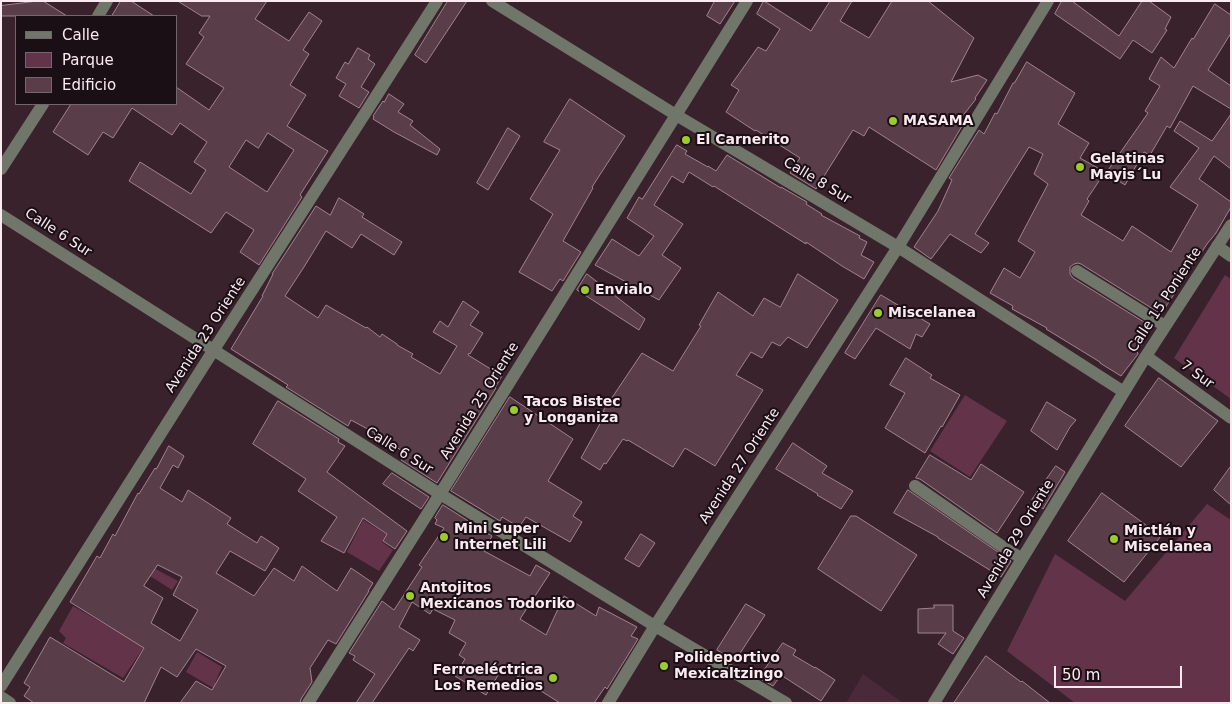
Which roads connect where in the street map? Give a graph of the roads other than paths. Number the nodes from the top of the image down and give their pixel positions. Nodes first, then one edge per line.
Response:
1 (107, 1) edge
2 (437, 1) edge
3 (492, 1) edge
4 (747, 1) edge
5 (1048, 1) edge
6 (99, 15) edge
7 (42, 105) edge
8 (676, 115) junction
9 (1, 170) edge
10 (1, 215) edge
11 (1231, 224) edge
12 (1217, 246) junction
13 (898, 247) junction
14 (1231, 256) edge
15 (1078, 271) dead end
16 (1165, 326) junction
17 (213, 351) junction
18 (1146, 356) junction
19 (1124, 392) junction
20 (1231, 418) edge
21 (915, 486) dead end
22 (440, 494) junction
23 (1022, 558) junction
24 (655, 626) junction
25 (1, 686) edge
26 (1, 698) edge
27 (935, 702) edge
28 (10, 703) edge
29 (308, 703) edge
30 (608, 703) edge
31 (786, 703) edge

1 - 6 street
2 - 17 street, Avenida 23 Oriente
3 - 8 street, Calle 8 Sur
4 - 8 street, Avenida 25 Oriente
5 - 13 street, Avenida 27 Oriente
7 - 9 street
8 - 13 street, Calle 8 Sur
8 - 22 street, Avenida 25 Oriente
10 - 17 street, Calle 6 Sur
11 - 12 street, Calle 15 Poniente
12 - 14 street
12 - 16 street, Calle 15 Poniente
13 - 19 street, Calle 8 Sur
13 - 24 street, Avenida 27 Oriente
15 - 16 street
16 - 18 street, Calle 15 Poniente
17 - 22 street, Calle 6 Sur
17 - 25 street, Avenida 23 Oriente
18 - 19 street, Calle 15 Poniente
18 - 20 street, 7 Sur
19 - 23 street, Avenida 29 Oriente
21 - 23 street
22 - 24 street, Calle 6 Sur
22 - 29 street, Avenida 25 Oriente
23 - 27 street, Avenida 29 Oriente
24 - 30 street, Avenida 27 Oriente
24 - 31 street, Calle 6 Sur
26 - 28 street

